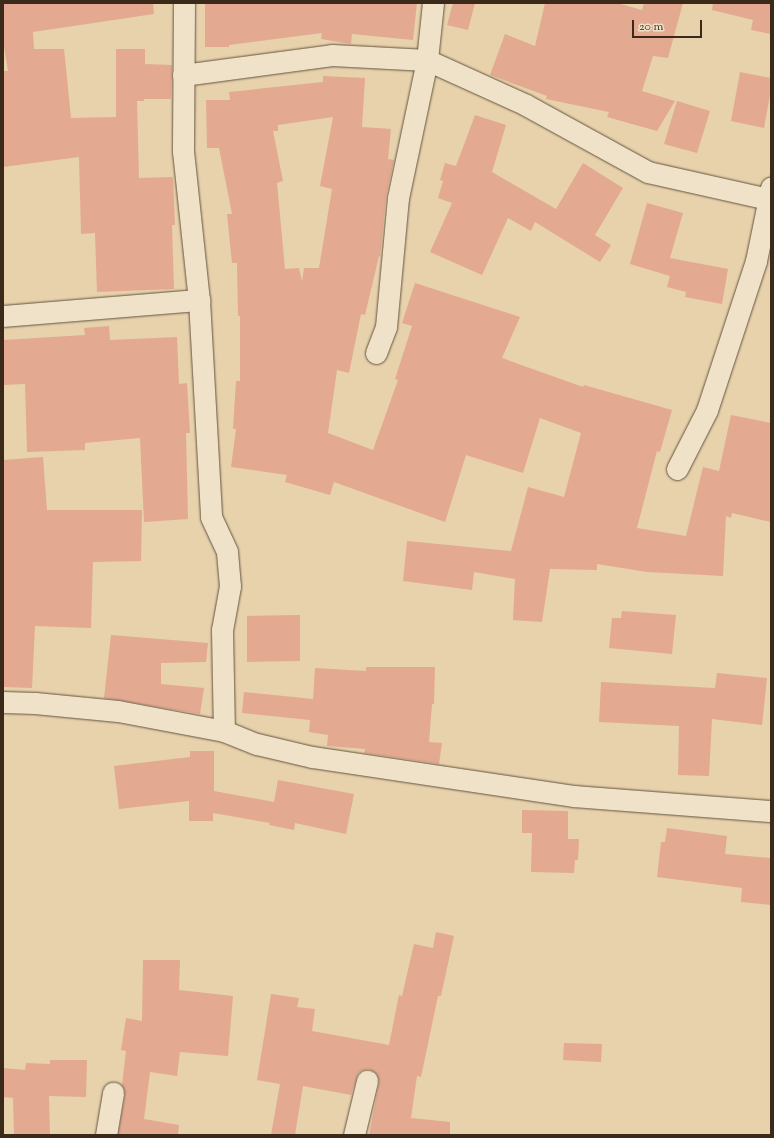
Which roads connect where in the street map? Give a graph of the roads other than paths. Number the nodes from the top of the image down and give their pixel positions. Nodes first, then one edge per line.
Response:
1 (184, 3) edge
2 (433, 3) edge
3 (427, 60) junction
4 (183, 75) junction
5 (770, 194) edge
6 (199, 300) junction
7 (3, 316) edge
8 (376, 353) dead end
9 (677, 469) dead end
10 (3, 702) edge
11 (224, 731) junction
12 (771, 811) edge
13 (367, 1081) dead end
14 (113, 1093) dead end
15 (106, 1135) edge
16 (354, 1135) edge

1 - 4 street
2 - 3 street
3 - 4 street
3 - 5 street
3 - 8 street
4 - 6 street
5 - 9 street
6 - 7 street
6 - 11 street
10 - 11 street
11 - 12 street
13 - 16 street
14 - 15 street

